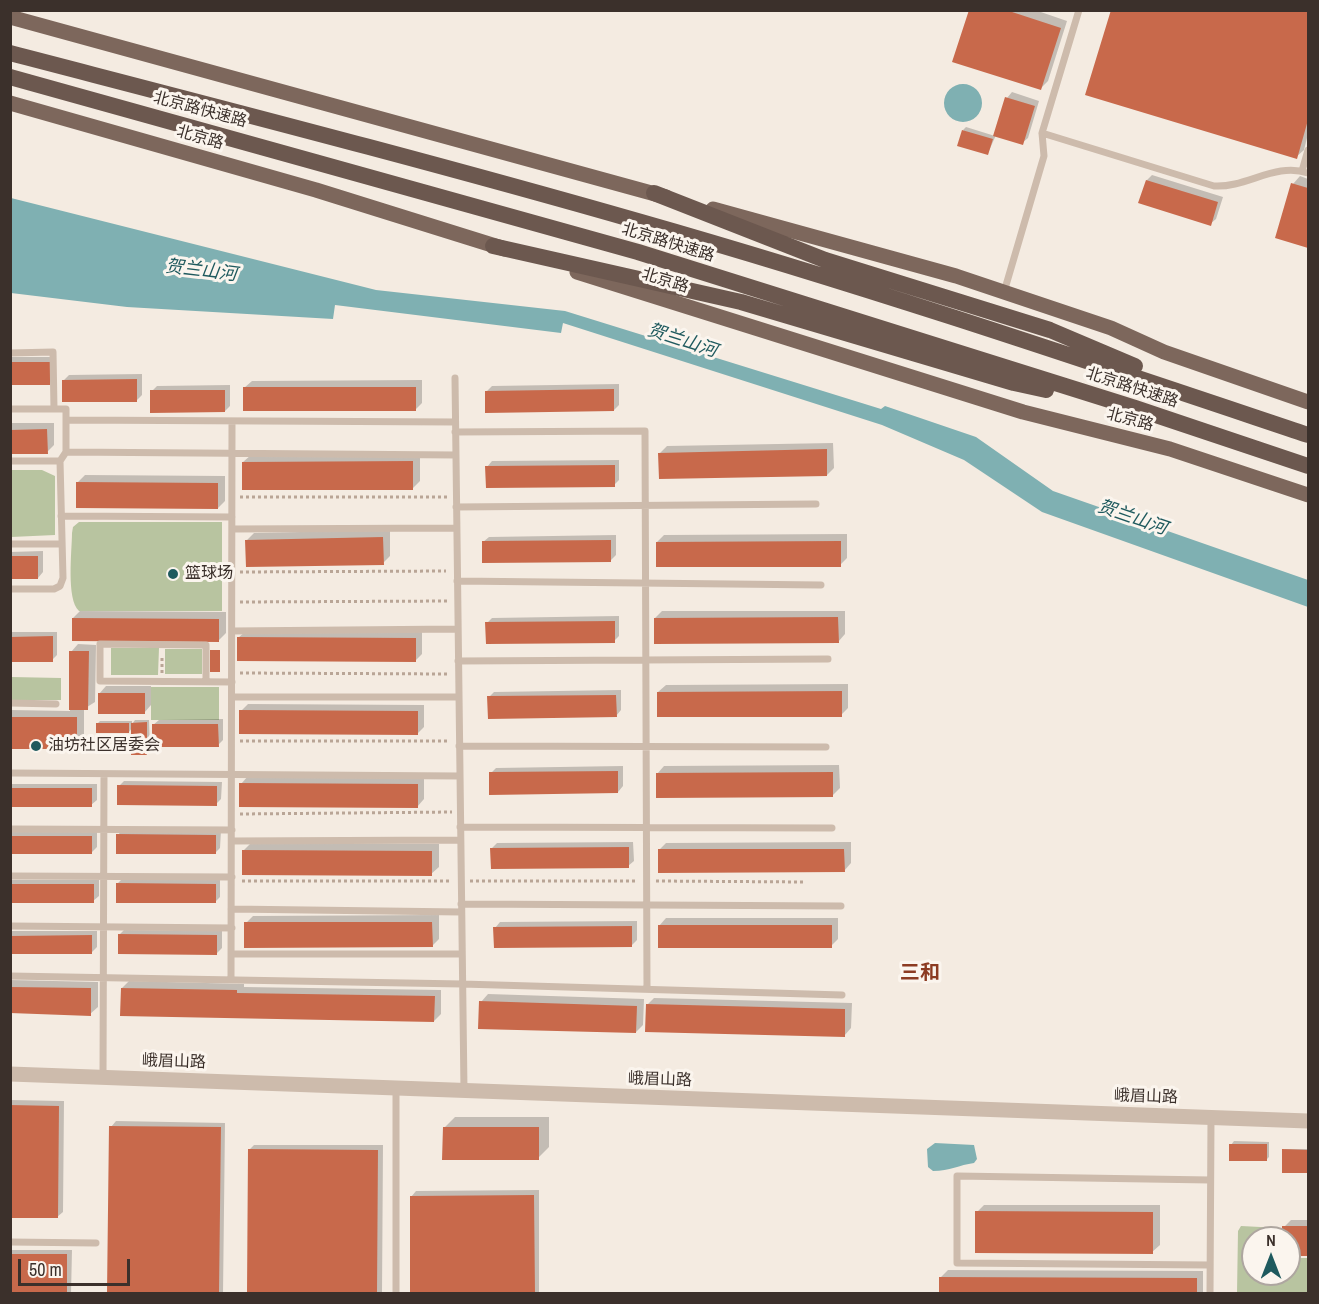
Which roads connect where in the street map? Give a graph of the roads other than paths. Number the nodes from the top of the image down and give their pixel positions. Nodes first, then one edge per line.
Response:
1 (1079, 10) edge
2 (10, 17) edge
3 (10, 53) edge
4 (10, 77) edge
5 (10, 103) edge
6 (1042, 133) junction
7 (1308, 150) edge
8 (1305, 172) edge
9 (654, 193) junction
10 (493, 246) junction
11 (1004, 292) junction
12 (10, 352) edge
13 (455, 378) dead end
14 (1308, 402) edge
15 (1220, 405) junction
16 (1136, 408) junction
17 (10, 409) edge
18 (54, 409) junction
19 (66, 420) junction
20 (232, 421) junction
21 (455, 422) junction
22 (455, 432) junction
23 (1308, 435) edge
24 (66, 452) junction
25 (232, 453) junction
26 (456, 455) junction
27 (10, 461) edge
28 (60, 461) junction
29 (1308, 466) edge
30 (1308, 495) edge
31 (816, 504) dead end
32 (645, 505) junction
33 (456, 507) junction
34 (62, 516) junction
35 (232, 517) junction
36 (456, 528) junction
37 (232, 529) junction
38 (10, 544) edge
39 (62, 544) junction
40 (457, 581) junction
41 (645, 583) junction
42 (821, 585) dead end
43 (10, 589) edge
44 (458, 629) junction
45 (232, 631) junction
46 (828, 659) dead end
47 (646, 660) junction
48 (458, 661) junction
49 (206, 682) junction
50 (232, 682) junction
51 (459, 697) junction
52 (232, 698) junction
53 (10, 703) edge
54 (56, 704) dead end
55 (459, 744) junction
56 (646, 747) junction
57 (826, 747) dead end
58 (10, 773) edge
59 (104, 774) junction
60 (232, 775) junction
61 (460, 776) junction
62 (460, 827) junction
63 (646, 828) junction
64 (832, 828) dead end
65 (10, 829) edge
66 (104, 830) junction
67 (232, 830) junction
68 (232, 840) junction
69 (460, 840) junction
70 (10, 876) edge
71 (103, 876) junction
72 (232, 879) junction
73 (646, 904) junction
74 (841, 906) dead end
75 (461, 908) junction
76 (231, 909) junction
77 (10, 926) edge
78 (103, 928) junction
79 (232, 928) junction
80 (231, 954) junction
81 (462, 954) junction
82 (10, 976) edge
83 (104, 978) junction
84 (231, 980) junction
85 (462, 984) junction
86 (646, 989) junction
87 (842, 995) dead end
88 (10, 1074) edge
89 (103, 1077) junction
90 (396, 1088) junction
91 (464, 1090) junction
92 (1211, 1118) junction
93 (1308, 1121) edge
94 (1210, 1180) junction
95 (10, 1242) edge
96 (96, 1243) dead end
97 (1210, 1264) junction
98 (396, 1293) edge
99 (1210, 1293) edge

1 - 6 lane
2 - 9 main road
3 - 15 highway, 北京路快速路
4 - 16 highway, 北京路快速路
5 - 10 main road, 北京路
6 - 8 lane
6 - 11 lane
7 - 8 lane
9 - 11 main road
9 - 15 highway
10 - 16 highway
10 - 30 main road, 北京路
11 - 14 main road
12 - 18 lane
13 - 21 lane
15 - 23 highway, 北京路快速路
16 - 29 highway, 北京路快速路
17 - 18 lane
18 - 19 lane
19 - 20 lane
19 - 24 lane
20 - 21 lane
20 - 25 lane
21 - 22 lane
22 - 26 lane
22 - 32 lane
24 - 25 lane
24 - 28 lane
25 - 26 lane
25 - 35 lane
26 - 33 lane
27 - 28 lane
28 - 34 lane
31 - 32 lane
32 - 33 lane
32 - 41 lane
33 - 36 lane
34 - 35 lane
34 - 39 lane
35 - 37 lane
36 - 37 lane
36 - 40 lane
37 - 45 lane
38 - 39 lane
39 - 43 lane
40 - 41 lane
40 - 44 lane
41 - 42 lane
41 - 47 lane
44 - 45 lane
44 - 48 lane
45 - 50 lane
46 - 47 lane
47 - 48 lane
47 - 56 lane
48 - 51 lane
49 - 49 lane
49 - 50 lane
50 - 52 lane
51 - 52 lane
51 - 55 lane
52 - 60 lane
53 - 54 lane
55 - 56 lane
55 - 61 lane
56 - 57 lane
56 - 63 lane
58 - 59 lane
59 - 60 lane
59 - 66 lane
60 - 61 lane
60 - 67 lane
61 - 62 lane
62 - 63 lane
62 - 69 lane
63 - 64 lane
63 - 73 lane
65 - 66 lane
66 - 67 lane
66 - 71 lane
67 - 68 lane
68 - 69 lane
68 - 72 lane
69 - 75 lane
70 - 71 lane
71 - 72 lane
71 - 78 lane
72 - 76 lane
73 - 74 lane
73 - 75 lane
73 - 86 lane
75 - 76 lane
75 - 81 lane
76 - 79 lane
77 - 78 lane
78 - 79 lane
78 - 83 lane
79 - 80 lane
80 - 81 lane
80 - 84 lane
81 - 85 lane
82 - 83 lane
83 - 84 lane
83 - 89 lane
84 - 85 lane
85 - 86 lane
85 - 91 lane
86 - 87 lane
88 - 89 street, 峨眉山路
89 - 90 street, 峨眉山路
90 - 91 street, 峨眉山路
90 - 98 lane
91 - 92 street, 峨眉山路
92 - 93 street, 峨眉山路
92 - 94 lane
94 - 97 lane
94 - 97 lane
95 - 96 lane
97 - 99 lane

